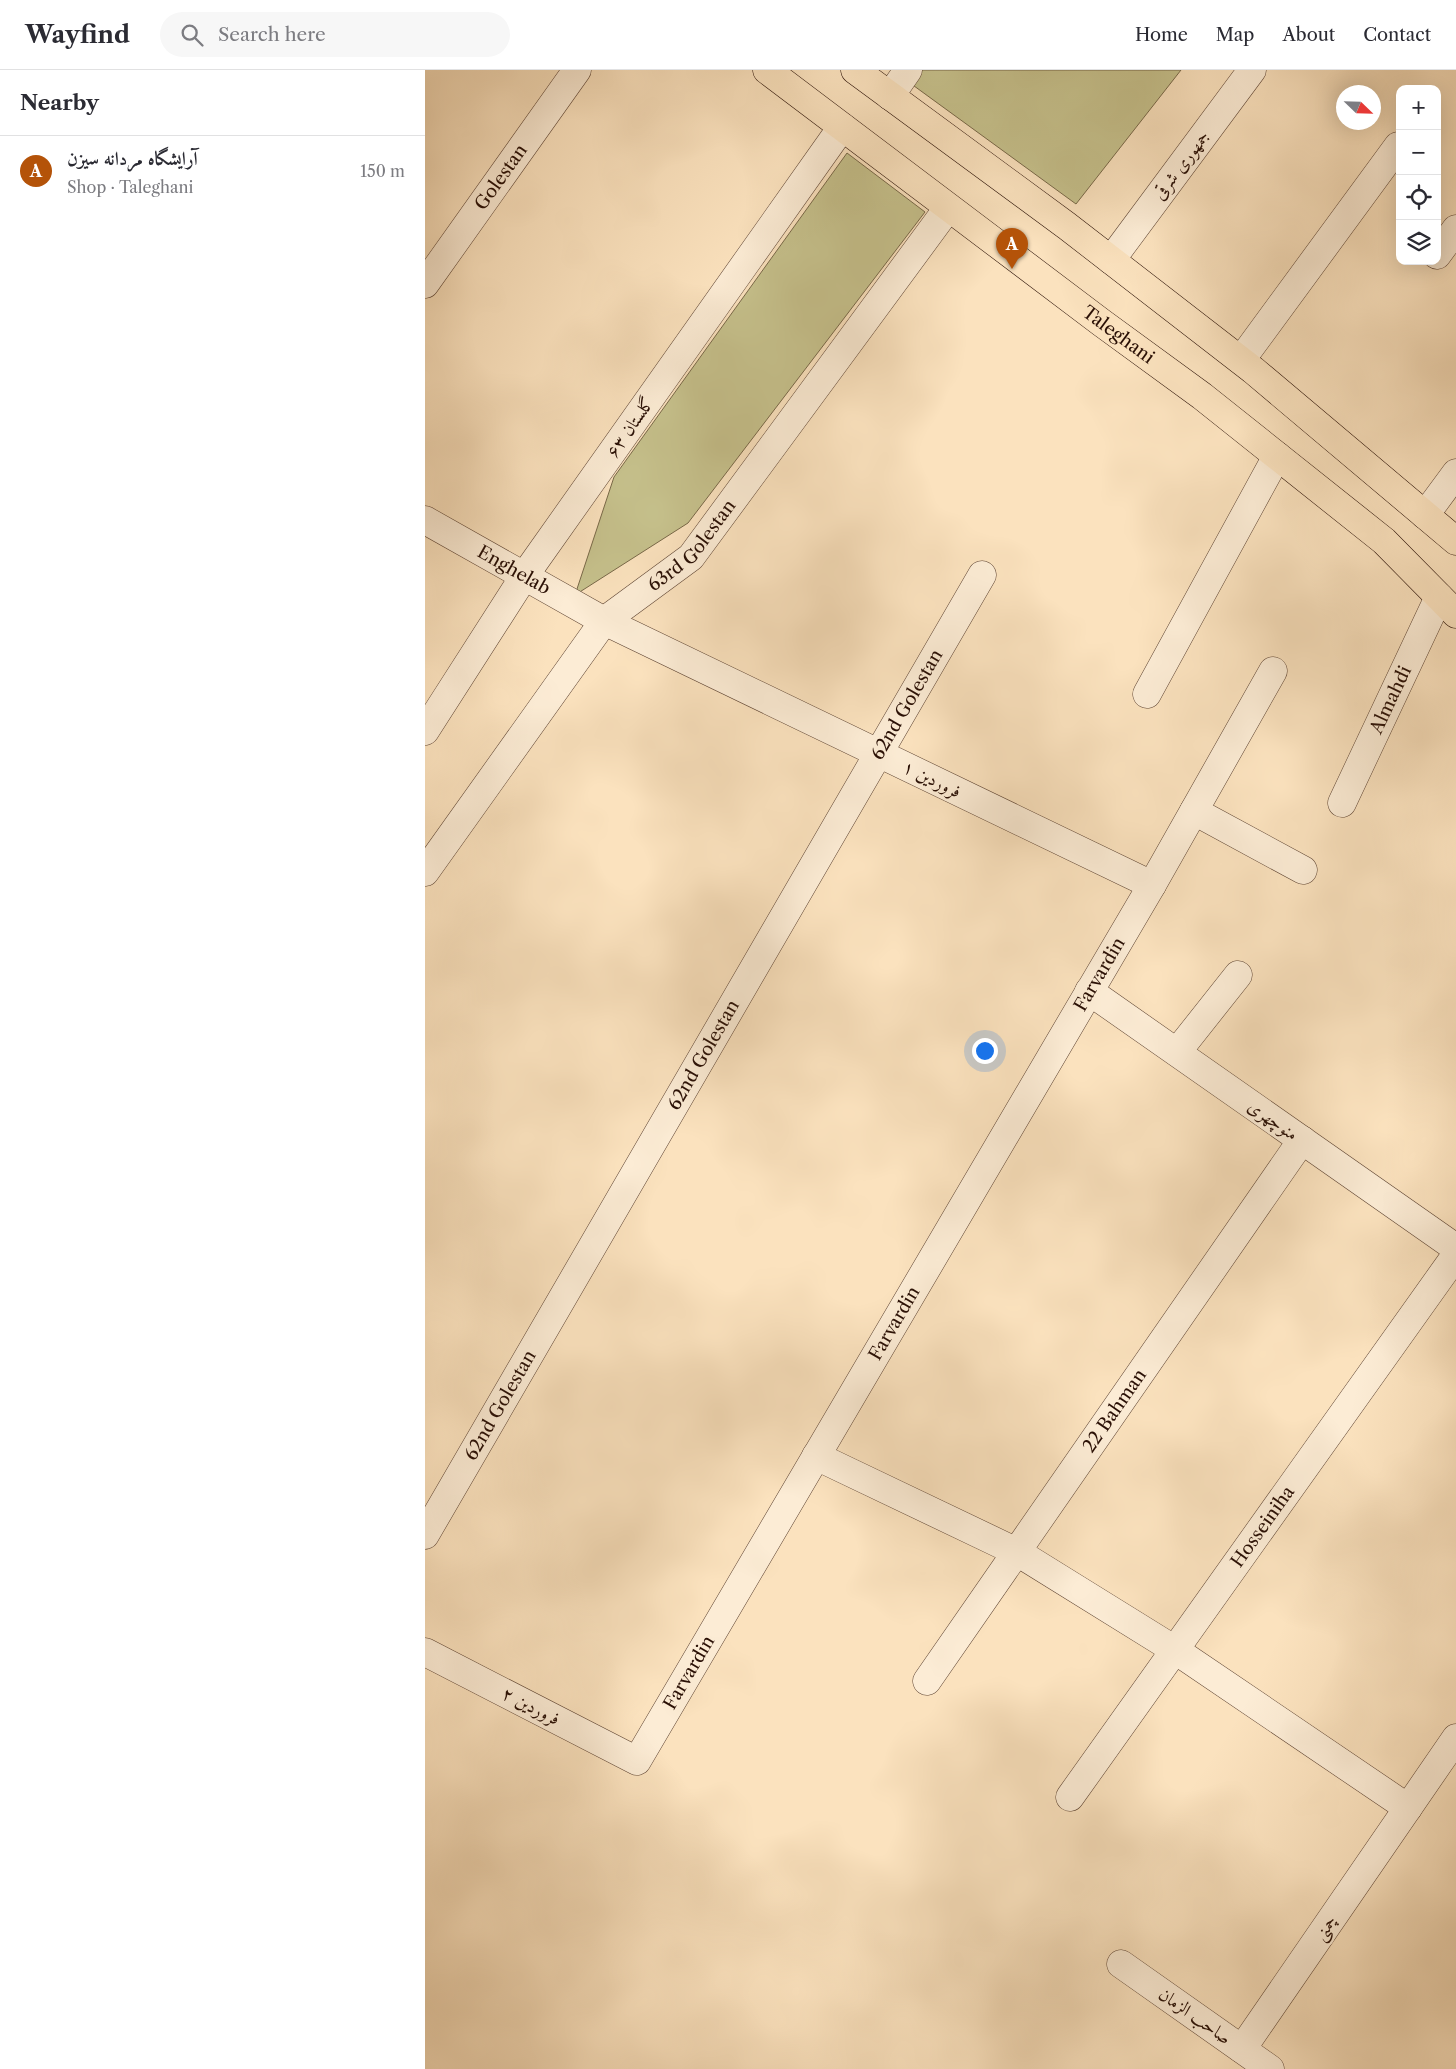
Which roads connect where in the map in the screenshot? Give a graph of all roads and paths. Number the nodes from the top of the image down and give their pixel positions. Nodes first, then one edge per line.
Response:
1 (577, 70) edge
2 (767, 70) edge
3 (855, 70) edge
4 (909, 70) edge
5 (1252, 70) edge
6 (890, 96) junction
7 (842, 127) junction
8 (1396, 149) edge
9 (948, 208) junction
10 (1456, 229) edge
11 (1441, 250) edge
12 (1111, 260) junction
13 (425, 284) edge
14 (1241, 360) junction
15 (1277, 456) junction
16 (1456, 473) edge
17 (1425, 515) junction
18 (425, 520) edge
19 (1456, 541) edge
20 (525, 575) junction
21 (982, 575) dead end
22 (1448, 606) edge
23 (605, 621) junction
24 (1273, 671) dead end
25 (1147, 694) dead end
26 (425, 731) edge
27 (878, 753) junction
28 (1342, 803) dead end
29 (1194, 811) junction
30 (1303, 870) dead end
31 (425, 872) edge
32 (1152, 885) junction
33 (1238, 975) dead end
34 (1089, 991) junction
35 (1177, 1052) junction
36 (1302, 1140) junction
37 (1456, 1248) edge
38 (1456, 1255) edge
39 (816, 1456) junction
40 (425, 1535) edge
41 (1017, 1552) junction
42 (1175, 1650) junction
43 (425, 1652) edge
44 (927, 1681) dead end
45 (1456, 1738) edge
46 (637, 1761) joint
47 (1070, 1797) dead end
48 (1407, 1808) junction
49 (1121, 1964) dead end
50 (1242, 2049) junction
51 (1270, 2069) edge

1 - 13 street, Golestan
2 - 7 main road, Taleghani
3 - 6 main road
4 - 6 street
5 - 12 street, جمهوری شرقی
6 - 12 main road
7 - 9 main road, Taleghani
7 - 20 street, گلستان ۶۳
8 - 14 street
9 - 15 main road, Taleghani
9 - 23 street, 63rd Golestan
10 - 11 street
12 - 14 main road
14 - 17 main road
15 - 22 main road, Taleghani
15 - 25 street
16 - 17 street
17 - 19 main road
18 - 20 street, Enghelab
20 - 23 street, Enghelab
20 - 26 street, گلستان ۶۳
21 - 27 street, 62nd Golestan
22 - 28 street, Almahdi
23 - 27 street, فروردین ۱
23 - 31 street, 63rd Golestan
24 - 29 street, Farvardin
27 - 32 street, فروردین ۱
27 - 40 street, 62nd Golestan
29 - 30 street
29 - 32 street, Farvardin
32 - 34 street, Farvardin
33 - 35 street
34 - 35 street, منوچهری
34 - 39 street, Farvardin
35 - 36 street, منوچهری
36 - 37 street, منوچهری
36 - 41 street, 22 Bahman
38 - 42 street, Hosseiniha
39 - 41 street
39 - 46 street, Farvardin
41 - 42 street
41 - 44 street, 22 Bahman
42 - 47 street, Hosseiniha
42 - 48 street
43 - 46 street, فروردین ۲
45 - 48 street, چمنی
48 - 50 street, چمنی
49 - 50 street, صاحب الزمان
50 - 51 street, صاحب الزمان

